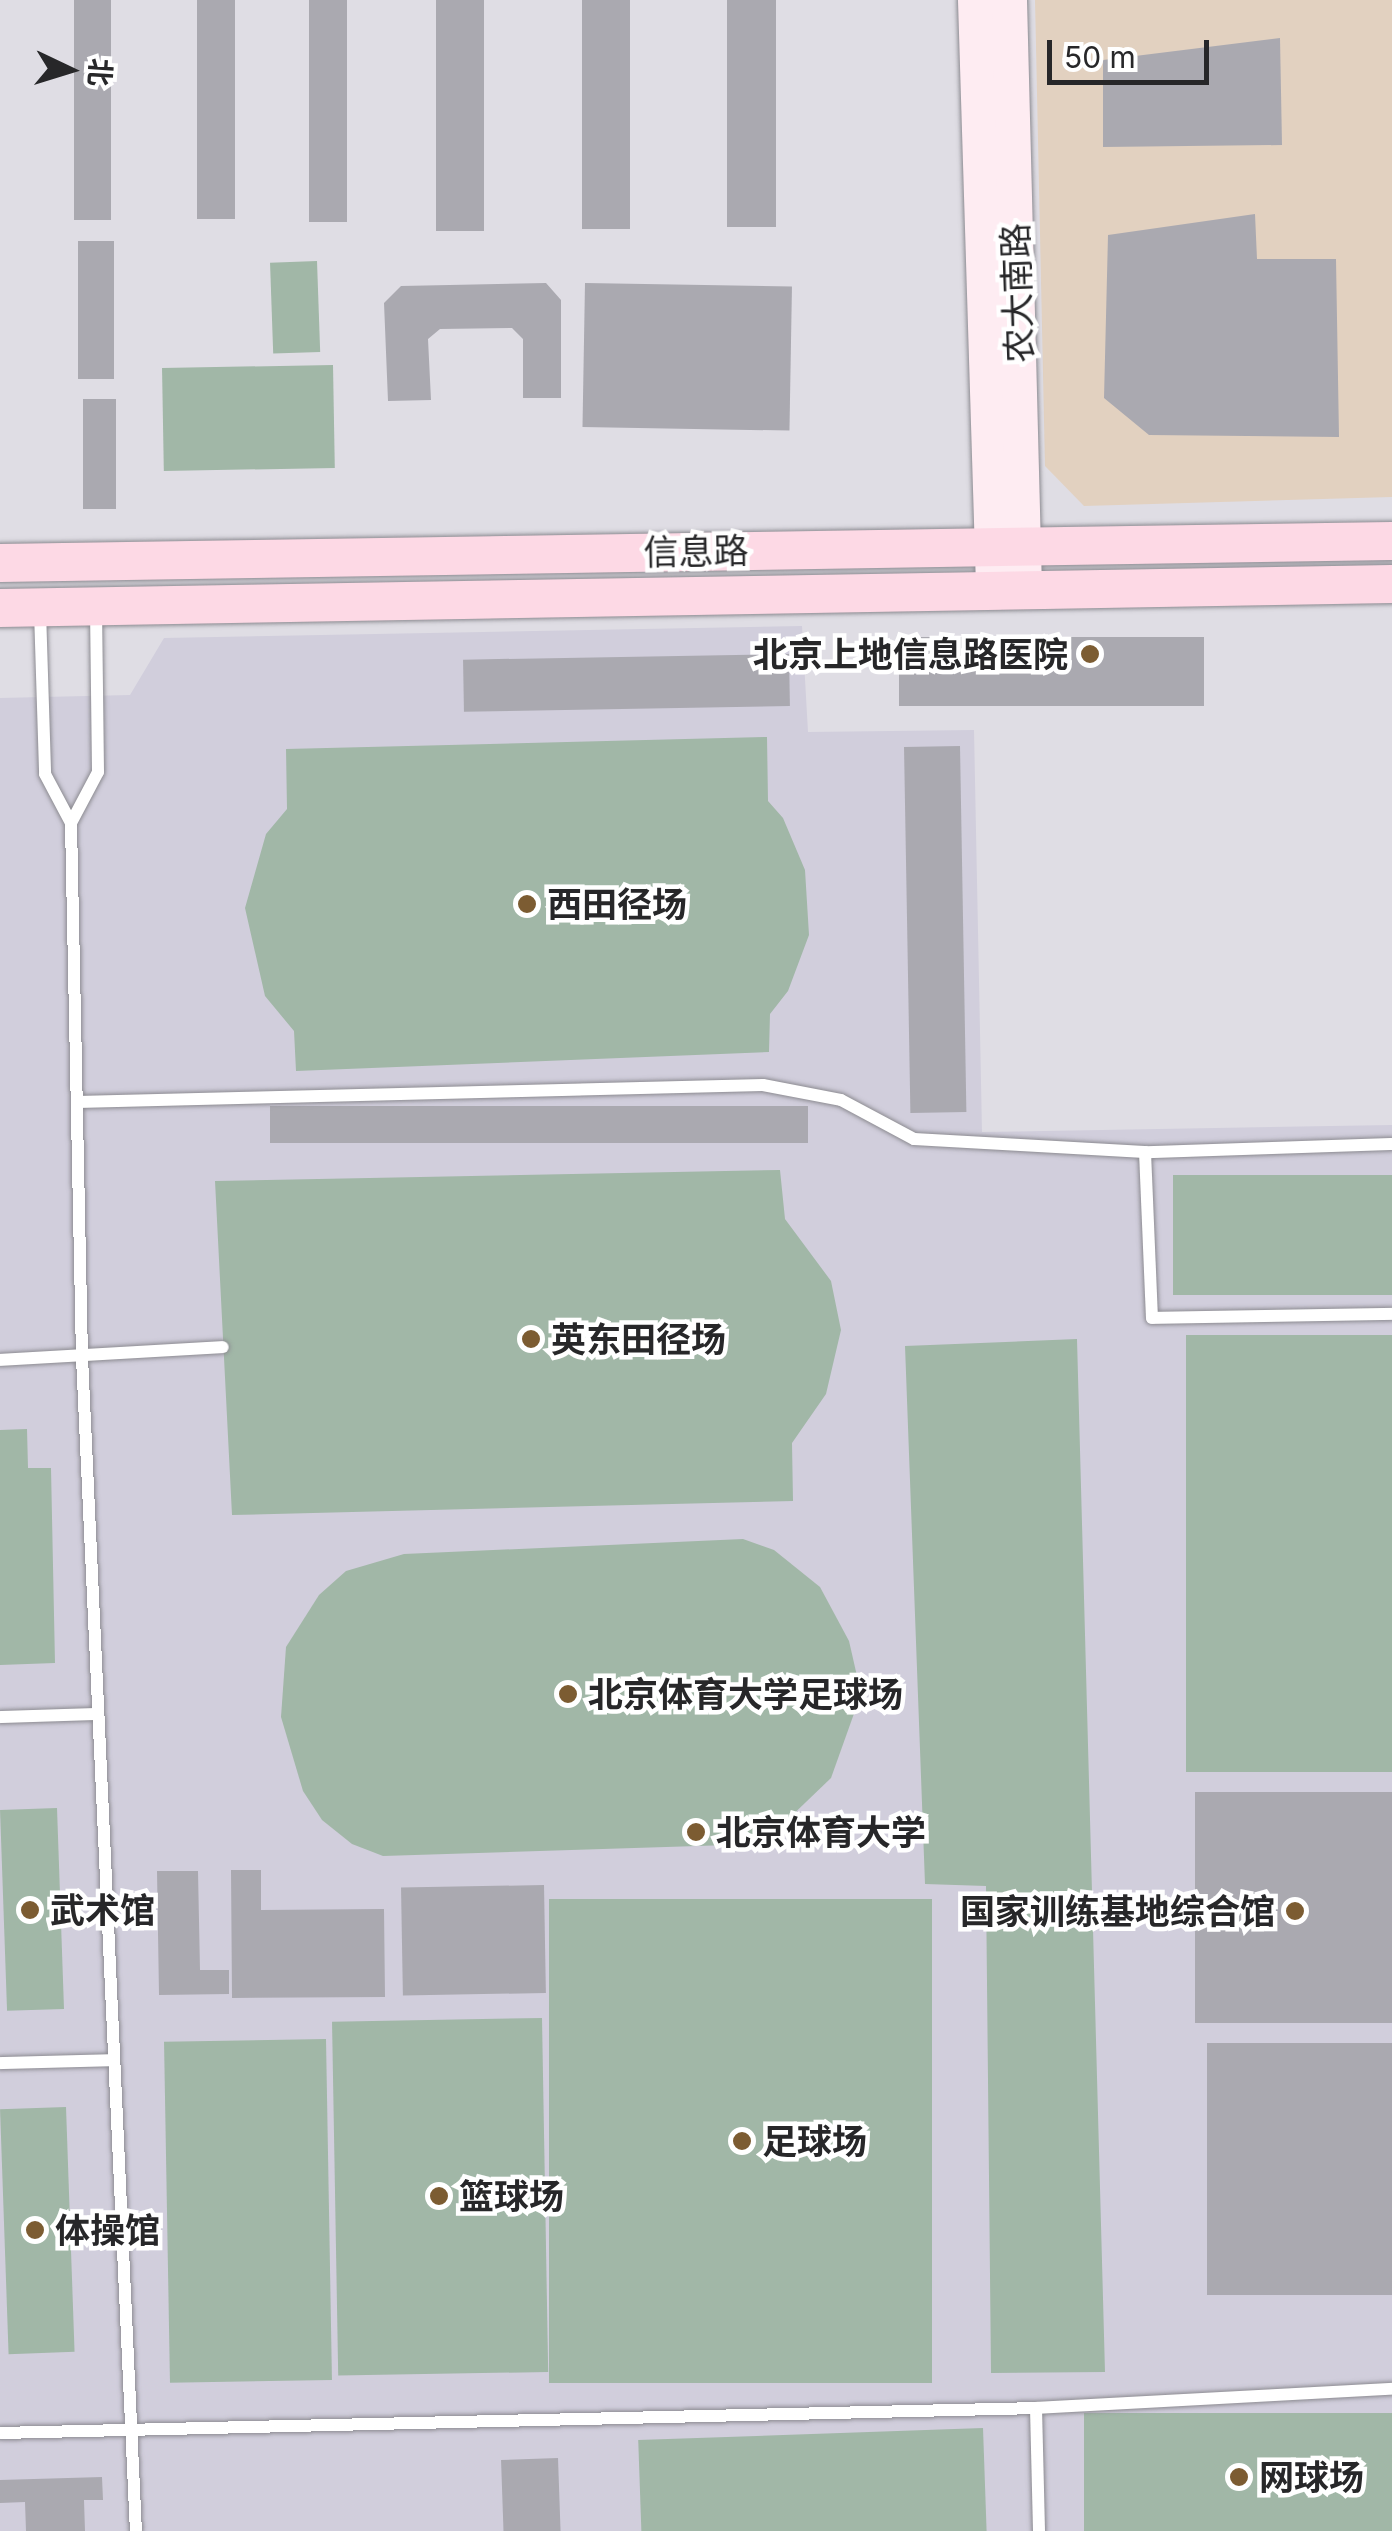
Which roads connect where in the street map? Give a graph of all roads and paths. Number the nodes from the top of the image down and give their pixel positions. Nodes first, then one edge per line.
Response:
1 (976, 0) edge
2 (1009, 0) edge
3 (1392, 541) edge
4 (1008, 546) junction
5 (0, 563) edge
6 (1392, 584) edge
7 (1008, 587) junction
8 (96, 606) junction
9 (0, 608) edge
10 (40, 608) junction
11 (71, 822) junction
12 (77, 1102) junction
13 (1392, 1144) edge
14 (1146, 1152) junction
15 (1392, 1314) edge
16 (223, 1347) dead end
17 (82, 1358) junction
18 (0, 1360) edge
19 (98, 1714) junction
20 (0, 1717) edge
21 (113, 2060) junction
22 (0, 2063) edge
23 (1392, 2389) edge
24 (1036, 2408) junction
25 (129, 2426) junction
26 (0, 2433) edge
27 (136, 2531) edge
28 (1039, 2531) edge

1 - 4 main road, 农大南路
2 - 4 main road, 农大南路
3 - 4 main road, 信息路
4 - 5 main road, 信息路
4 - 7 main road
6 - 7 main road, 信息路
7 - 8 main road, 信息路
8 - 10 main road, 信息路
8 - 11 lane
9 - 10 main road, 信息路
10 - 11 lane
11 - 12 lane
12 - 14 lane
12 - 17 lane
13 - 14 lane
14 - 15 lane
16 - 17 lane
17 - 18 lane
17 - 19 lane
19 - 20 lane
19 - 21 lane
21 - 22 lane
21 - 25 lane
23 - 24 lane
24 - 25 lane
24 - 28 lane
25 - 26 lane
25 - 27 lane

